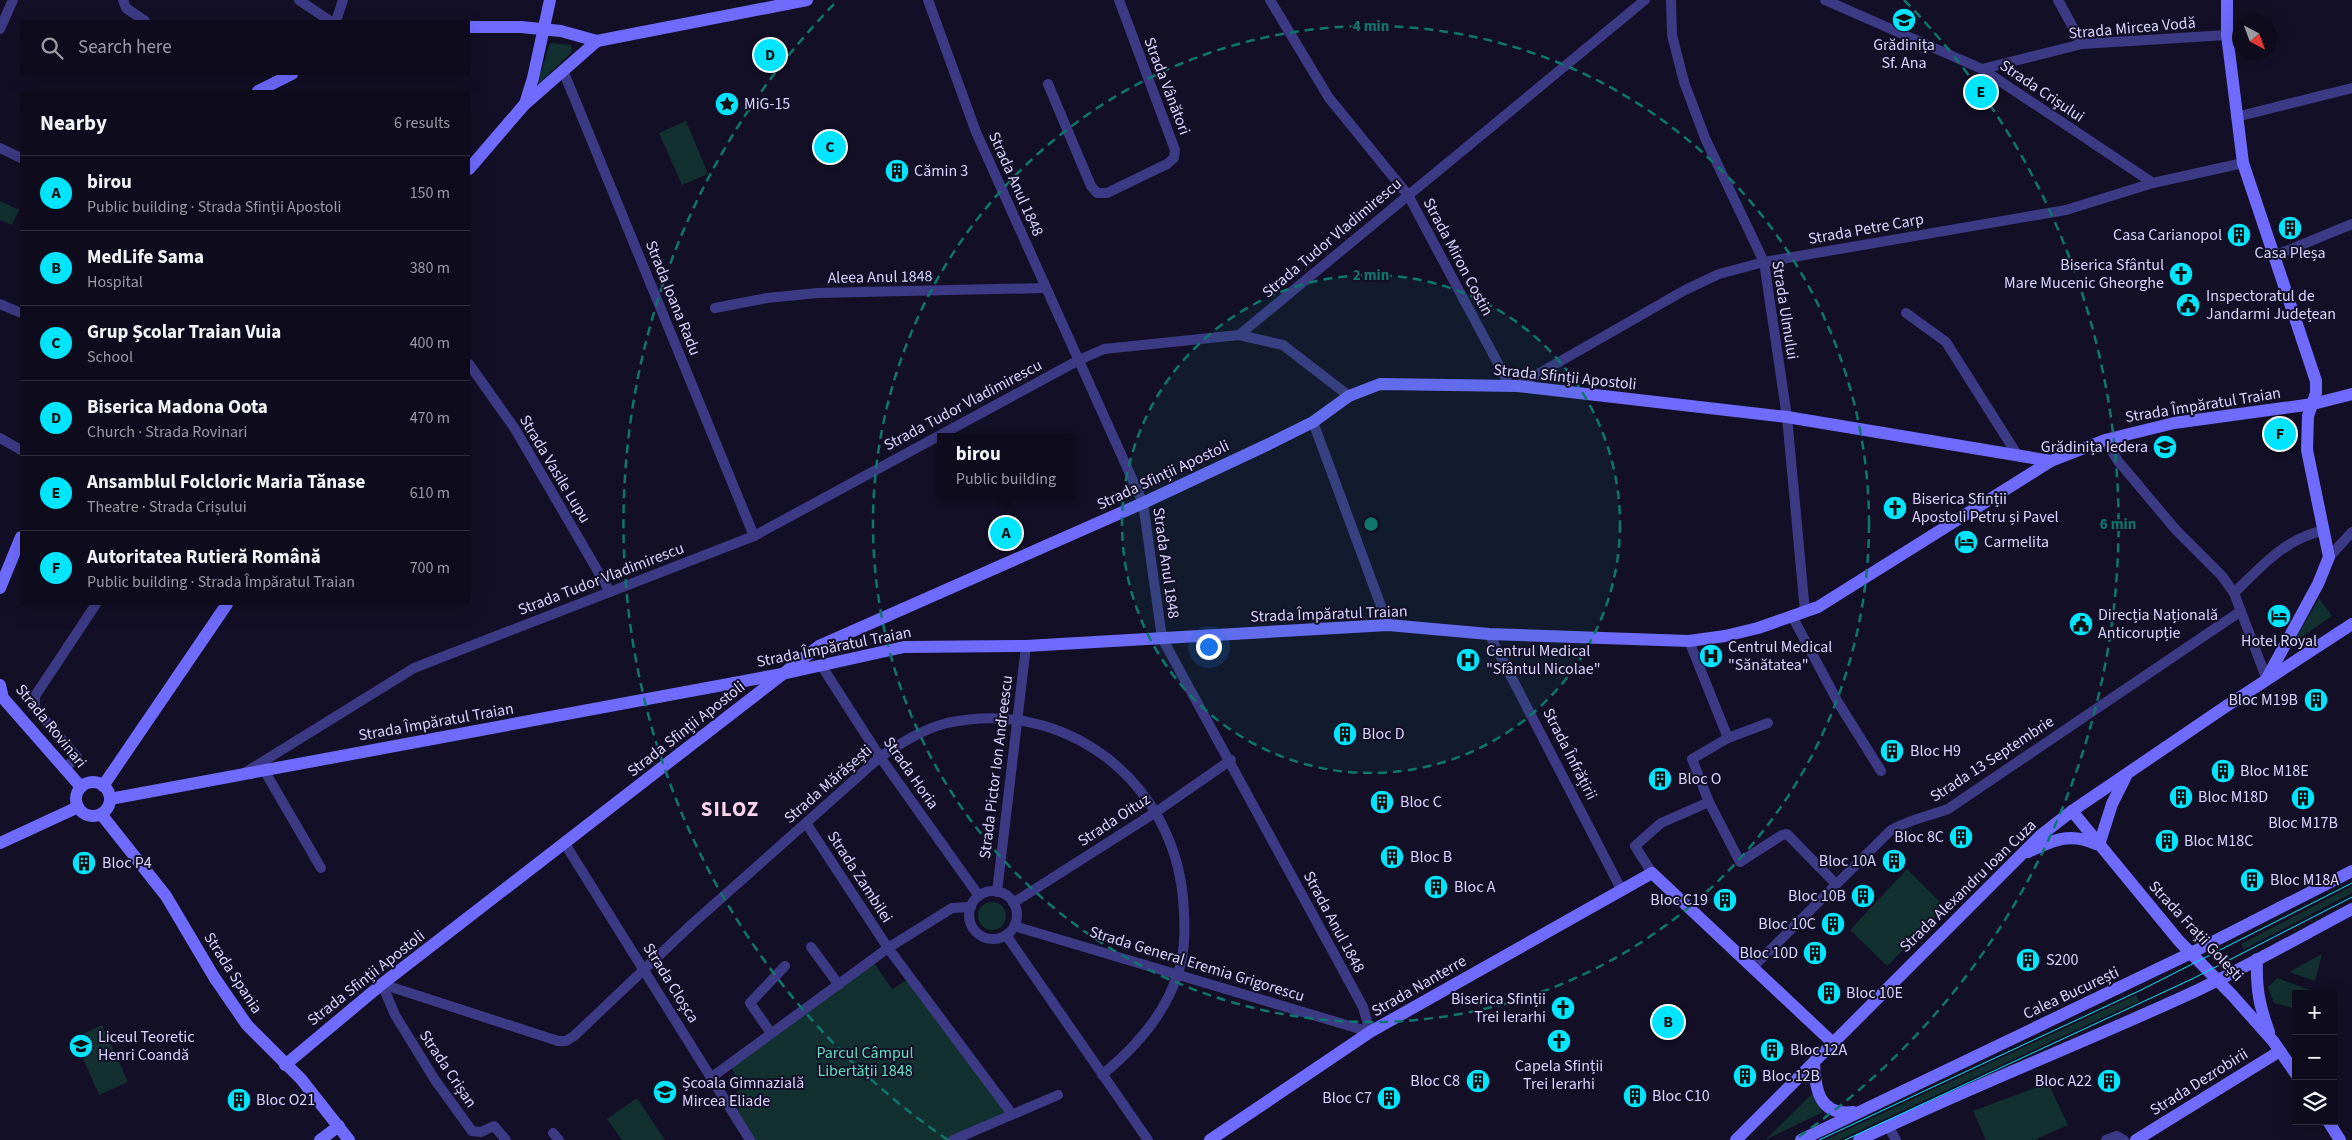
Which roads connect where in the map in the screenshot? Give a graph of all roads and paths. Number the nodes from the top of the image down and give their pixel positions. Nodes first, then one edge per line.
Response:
1 (13, 0) edge
2 (123, 0) edge
3 (299, 0) edge
4 (343, 0) edge
5 (550, 0) edge
6 (805, 0) edge
7 (928, 0) edge
8 (1119, 0) edge
9 (1270, 0) edge
10 (1645, 0) edge
11 (1671, 0) edge
12 (1825, 0) edge
13 (2058, 0) edge
14 (2227, 0) edge
15 (144, 20) edge
16 (329, 20) edge
17 (336, 20) edge
18 (1, 22) edge
19 (470, 27) edge
20 (544, 30) junction
21 (2227, 35) junction
22 (597, 41) junction
23 (2082, 44) junction
24 (1982, 68) junction
25 (564, 73) junction
26 (290, 75) edge
27 (1048, 84) dead end
28 (2352, 88) edge
29 (260, 90) edge
30 (524, 105) junction
31 (2236, 117) junction
32 (0, 148) edge
33 (20, 158) edge
34 (2242, 163) junction
35 (470, 168) edge
36 (2153, 183) junction
37 (1408, 195) junction
38 (2352, 224) edge
39 (2274, 256) junction
40 (1764, 262) junction
41 (1046, 288) junction
42 (0, 304) edge
43 (715, 308) dead end
44 (20, 313) edge
45 (1906, 313) dead end
46 (1239, 335) junction
47 (1079, 360) junction
48 (470, 365) edge
49 (1514, 386) junction
50 (2352, 394) edge
51 (1349, 396) junction
52 (2313, 404) junction
53 (1787, 417) junction
54 (1313, 422) junction
55 (944, 433) edge
56 (937, 437) edge
57 (0, 438) edge
58 (2105, 440) junction
59 (20, 449) edge
60 (2018, 456) junction
61 (2051, 461) junction
62 (1142, 503) junction
63 (2322, 531) junction
64 (2352, 532) edge
65 (754, 536) junction
66 (20, 539) edge
67 (2329, 557) junction
68 (0, 588) edge
69 (610, 592) junction
70 (2234, 593) junction
71 (95, 605) edge
72 (226, 605) edge
73 (2241, 611) junction
74 (1805, 612) junction
75 (1792, 616) junction
76 (2352, 624) edge
77 (1388, 625) junction
78 (1489, 634) junction
79 (1162, 638) junction
80 (1689, 641) junction
81 (1026, 646) junction
82 (821, 665) junction
83 (782, 674) junction
84 (2267, 680) junction
85 (0, 685) edge
86 (2, 698) edge
87 (1017, 722) junction
88 (1768, 723) dead end
89 (1728, 738) junction
90 (880, 757) junction
91 (1231, 760) junction
92 (64, 768) junction
93 (264, 770) junction
94 (1881, 770) dead end
95 (243, 774) junction
96 (2127, 774) junction
97 (103, 786) junction
98 (81, 787) junction
99 (110, 799) junction
100 (1710, 802) junction
101 (78, 807) junction
102 (2072, 811) junction
103 (1156, 812) junction
104 (101, 814) junction
105 (806, 823) junction
106 (0, 843) edge
107 (565, 844) junction
108 (2099, 845) junction
109 (2019, 856) junction
110 (321, 868) dead end
111 (2352, 871) edge
112 (1652, 873) junction
113 (1836, 884) junction
114 (1621, 889) junction
115 (997, 892) junction
116 (979, 896) junction
117 (1013, 903) junction
118 (971, 907) junction
119 (2352, 910) edge
120 (1014, 926) junction
121 (1006, 936) junction
122 (811, 947) dead end
123 (888, 948) junction
124 (2191, 953) junction
125 (2257, 959) junction
126 (785, 966) dead end
127 (1753, 967) junction
128 (644, 968) junction
129 (1178, 973) junction
130 (2218, 980) junction
131 (382, 984) junction
132 (838, 984) junction
133 (1370, 1032) junction
134 (771, 1033) junction
135 (1833, 1043) junction
136 (2276, 1046) junction
137 (1814, 1062) junction
138 (285, 1065) junction
139 (2292, 1068) edge
140 (1102, 1075) junction
141 (712, 1077) junction
142 (1058, 1095) dead end
143 (1858, 1112) junction
144 (1012, 1114) junction
145 (2331, 1125) edge
146 (339, 1126) junction
147 (1888, 1126) junction
148 (320, 1140) edge
149 (349, 1140) edge
150 (506, 1140) edge
151 (750, 1140) edge
152 (953, 1140) edge
153 (1148, 1140) edge
154 (1210, 1140) edge
155 (1736, 1140) edge
156 (1801, 1140) edge
157 (1860, 1140) edge
158 (1896, 1140) edge
159 (2106, 1140) edge
160 (2124, 1140) edge
161 (2136, 1140) edge
162 (2340, 1140) edge

1 - 18 street
2 - 15 street
3 - 16 street
4 - 17 street
5 - 20 street
6 - 22 street
7 - 41 street, Strada Anul 1848
8 - 27 street, Strada Vânători
9 - 37 street, Strada Miron Costin
10 - 37 street, Strada Tudor Vladimirescu
11 - 40 street, Strada Ulmului
12 - 24 street, Strada Crișului
13 - 23 street
14 - 21 street
19 - 20 street
20 - 22 street
20 - 30 street
21 - 23 street, Strada Mircea Vodă
21 - 31 street
22 - 25 street
23 - 24 street, Strada Mircea Vodă
24 - 36 street, Strada Crișului
25 - 30 street
25 - 65 street, Strada Ioana Radu
26 - 29 street
28 - 31 street
30 - 35 street
31 - 34 street
32 - 33 street
34 - 36 street, Strada Petre Carp
34 - 39 street
36 - 40 street, Strada Petre Carp
37 - 46 street, Strada Tudor Vladimirescu
37 - 49 street, Strada Miron Costin
38 - 39 street
39 - 52 street
40 - 49 street, Strada Petre Carp
40 - 53 street, Strada Ulmului
41 - 43 street, Aleea Anul 1848
41 - 47 street, Strada Anul 1848
42 - 44 street
45 - 60 street
46 - 47 street, Strada Tudor Vladimirescu
46 - 51 street
47 - 55 street, Strada Tudor Vladimirescu
47 - 62 street, Strada Anul 1848
48 - 69 street, Strada Vasile Lupu
49 - 51 street, Strada Sfinții Apostoli
49 - 53 street, Strada Sfinții Apostoli
50 - 52 street, Strada Împăratul Traian
51 - 54 street, Strada Sfinții Apostoli
52 - 58 street, Strada Împăratul Traian
52 - 63 street
53 - 60 street, Strada Sfinții Apostoli
53 - 74 street, Strada Ulmului
54 - 62 street, Strada Sfinții Apostoli
54 - 77 street
56 - 65 street, Strada Tudor Vladimirescu
57 - 59 street
58 - 61 street, Strada Împăratul Traian
58 - 70 street
60 - 61 street, Strada Sfinții Apostoli
61 - 74 street, Strada Împăratul Traian
62 - 79 street, Strada Anul 1848
62 - 83 street, Strada Sfinții Apostoli
63 - 67 street
63 - 70 street
64 - 67 street
65 - 69 street, Strada Tudor Vladimirescu
66 - 68 street
67 - 84 street
69 - 95 street, Strada Tudor Vladimirescu
70 - 73 street
71 - 92 street
72 - 97 street
73 - 84 street
73 - 113 street, Strada 13 Septembrie
74 - 75 street, Strada Împăratul Traian
75 - 80 street, Strada Împăratul Traian
75 - 94 street
76 - 84 street, Strada Alexandru Ioan Cuza
77 - 78 street, Strada Împăratul Traian
77 - 79 street, Strada Împăratul Traian
78 - 80 street, Strada Împăratul Traian
78 - 114 street, Strada Înfrățirii
79 - 81 street, Strada Împăratul Traian
79 - 91 street, Strada Anul 1848
80 - 89 street
81 - 82 street, Strada Împăratul Traian
81 - 87 street, Strada Pictor Ion Andreescu
82 - 83 street, Strada Împăratul Traian
82 - 90 street, Strada Horia
83 - 93 street, Strada Împăratul Traian
83 - 107 street, Strada Sfinții Apostoli
84 - 96 street, Strada Alexandru Ioan Cuza
85 - 86 street, Strada Rovinari
86 - 92 street, Strada Rovinari
87 - 90 street, Strada Mărășești
87 - 103 street, Strada Mărășești
87 - 115 street, Strada Pictor Ion Andreescu
88 - 89 street
89 - 100 street
90 - 105 street, Strada Mărășești
90 - 116 street, Strada Horia
91 - 103 street, Strada Oituz
91 - 133 street, Strada Anul 1848
92 - 98 street, Strada Rovinari
93 - 95 street, Strada Împăratul Traian
93 - 110 street
95 - 99 street, Strada Împăratul Traian
96 - 102 street, Strada Alexandru Ioan Cuza
96 - 108 street
97 - 98 street
97 - 99 street
98 - 101 street
99 - 104 street
100 - 112 street
100 - 113 street
101 - 104 street
101 - 106 street
102 - 108 street, Strada Frații Golești
102 - 109 street, Strada Alexandru Ioan Cuza
103 - 117 street, Strada Oituz
103 - 129 street, Strada Mărășești
104 - 138 street, Strada Spania
105 - 123 street, Strada Zambilei
105 - 128 street, Strada Mărășești
107 - 128 street, Strada Cloșca
107 - 131 street, Strada Sfinții Apostoli
108 - 109 street
108 - 124 street, Strada Frații Golești
109 - 135 street, Strada Alexandru Ioan Cuza
111 - 124 street, Calea București
112 - 114 street, Strada Nanterre
112 - 127 street
113 - 127 street, Strada 13 Septembrie
114 - 133 street, Strada Nanterre
115 - 116 street
115 - 117 street
116 - 118 street
117 - 120 street
118 - 121 street
118 - 123 street
119 - 125 street
120 - 121 street
120 - 129 street, Strada General Eremia Grigorescu
121 - 140 street
122 - 132 street
123 - 132 street
123 - 144 street, Strada Zambilei
124 - 130 street, Strada Frații Golești
124 - 143 street, Calea București
125 - 130 street
125 - 136 street
126 - 134 street
127 - 135 street
128 - 131 street, Strada Mărășești
128 - 141 street, Strada Cloșca
129 - 133 street, Strada General Eremia Grigorescu
129 - 140 street, Strada Mărășești
130 - 136 street, Strada Frații Golești
130 - 147 street
131 - 138 street, Strada Sfinții Apostoli
131 - 150 street, Strada Crișan
132 - 134 street
133 - 154 street, Strada Nanterre
134 - 141 street
135 - 137 street, Strada Alexandru Ioan Cuza
136 - 139 street, Strada Frații Golești
136 - 161 street, Strada Dezrobirii
137 - 143 street
137 - 155 street, Strada Alexandru Ioan Cuza
138 - 146 street, Strada Spania
140 - 153 street
141 - 151 street, Strada Cloșca
142 - 144 street
143 - 156 street, Calea București
144 - 152 street
145 - 162 street
146 - 148 street
146 - 149 street, Strada Spania
147 - 157 street
147 - 158 street
159 - 160 street

